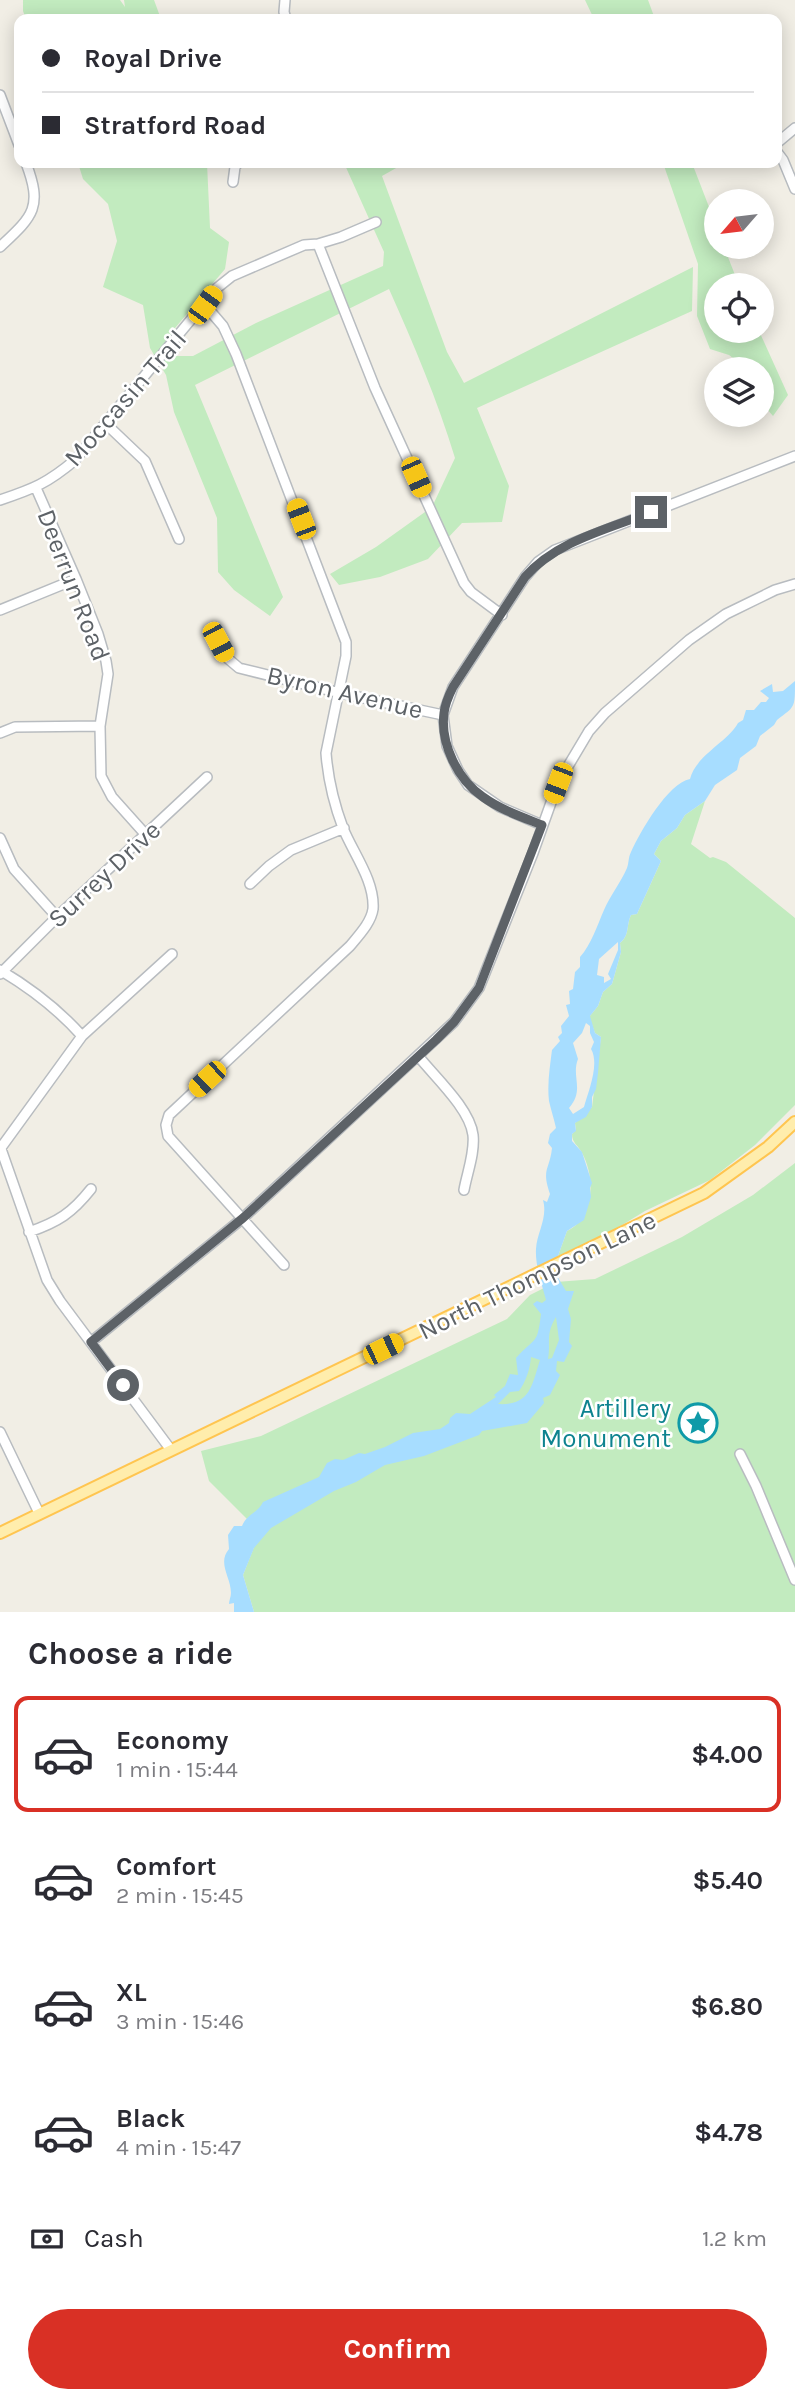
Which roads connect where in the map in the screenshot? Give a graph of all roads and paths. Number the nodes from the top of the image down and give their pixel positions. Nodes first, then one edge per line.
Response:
1 (0, 95) edge
2 (3, 111) edge
3 (14, 134) edge
4 (782, 159) edge
5 (28, 168) edge
6 (235, 168) edge
7 (233, 182) dead end
8 (795, 189) edge
9 (376, 222) dead end
10 (318, 244) junction
11 (0, 247) edge
12 (205, 305) junction
13 (105, 423) junction
14 (795, 456) edge
15 (36, 488) junction
16 (0, 499) edge
17 (179, 539) dead end
18 (76, 579) junction
19 (795, 584) edge
20 (0, 610) edge
21 (502, 615) junction
22 (218, 642) dead end
23 (340, 693) junction
24 (443, 715) junction
25 (100, 726) junction
26 (0, 733) edge
27 (207, 777) dead end
28 (542, 825) junction
29 (344, 828) junction
30 (146, 835) junction
31 (0, 838) edge
32 (250, 884) dead end
33 (57, 917) junction
34 (172, 954) dead end
35 (1, 972) edge
36 (82, 1036) junction
37 (419, 1057) junction
38 (795, 1122) edge
39 (1, 1149) edge
40 (91, 1189) dead end
41 (464, 1190) dead end
42 (243, 1218) junction
43 (29, 1232) junction
44 (284, 1265) dead end
45 (91, 1342) junction
46 (0, 1432) edge
47 (171, 1450) junction
48 (740, 1454) dead end
49 (39, 1513) junction
50 (0, 1533) edge
51 (795, 1580) edge

1 - 2 street
2 - 3 street
4 - 8 street
5 - 11 street
6 - 7 street
9 - 10 street, Moccasin Trail
10 - 12 street, Moccasin Trail
10 - 21 street
12 - 13 street, Moccasin Trail
12 - 23 street
13 - 15 street, Moccasin Trail
13 - 17 street
14 - 21 street
15 - 16 street, Moccasin Trail
15 - 18 street, Deerrun Road
18 - 20 street
18 - 25 street, Deerrun Road
19 - 28 street
21 - 24 street
22 - 23 street, Byron Avenue
23 - 24 street, Byron Avenue
23 - 29 street
24 - 28 street
25 - 26 street
25 - 30 street, Deerrun Road
27 - 30 street, Surrey Drive
28 - 37 street
29 - 32 street
29 - 42 street
30 - 33 street, Surrey Drive
31 - 33 street
33 - 35 street, Surrey Drive
34 - 36 street
35 - 36 street
36 - 39 street
37 - 41 street
37 - 42 street
38 - 47 main road, North Thompson Lane
39 - 43 street
40 - 43 street
42 - 44 street
42 - 45 street
43 - 45 street
45 - 47 street
46 - 49 street
47 - 49 main road, North Thompson Lane
48 - 51 street
49 - 50 main road, North Thompson Lane

